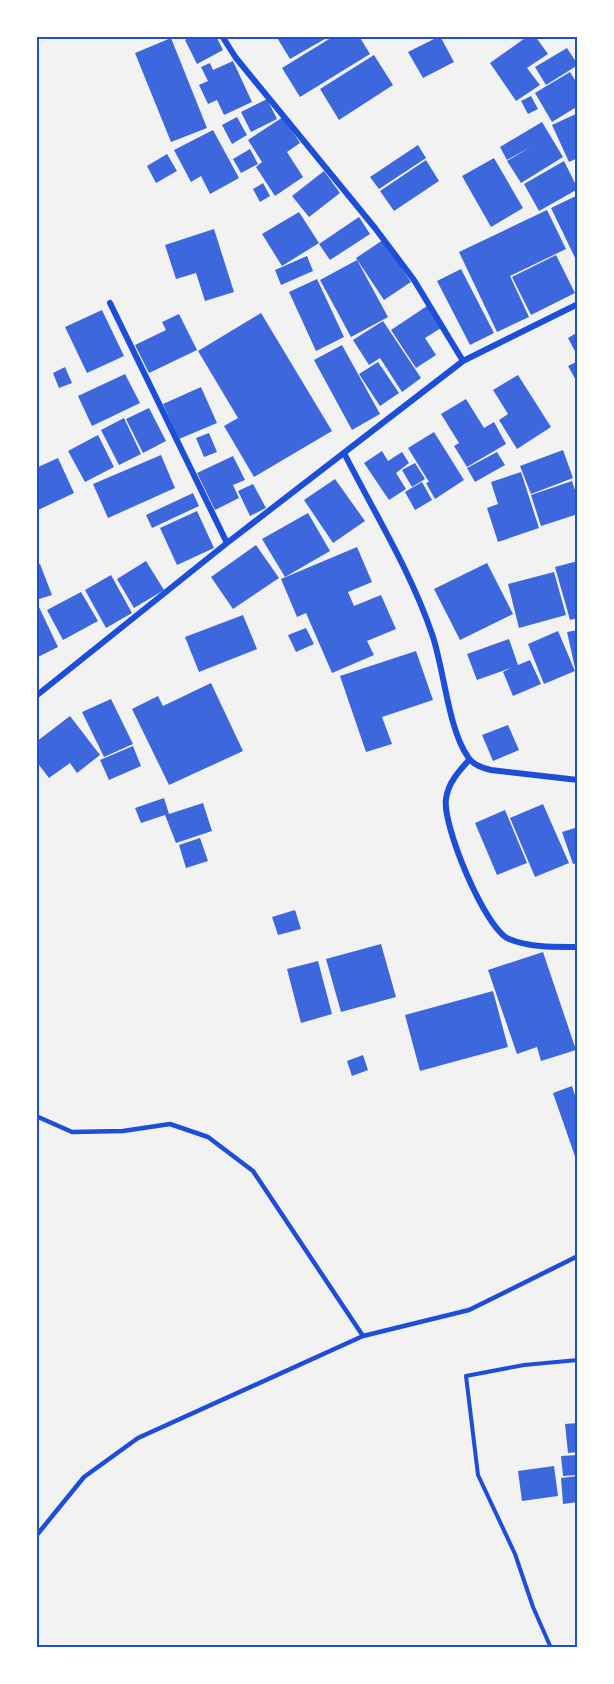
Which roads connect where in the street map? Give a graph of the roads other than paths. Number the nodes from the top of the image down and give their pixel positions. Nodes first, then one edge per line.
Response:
1 (222, 36) edge
2 (110, 303) dead end
3 (578, 304) edge
4 (463, 361) junction
5 (344, 453) junction
6 (227, 543) junction
7 (36, 696) edge
8 (469, 760) junction
9 (578, 780) edge
10 (578, 947) edge
11 (36, 1116) edge
12 (578, 1256) edge
13 (363, 1336) junction
14 (36, 1536) edge

1 - 4 street
2 - 6 street
3 - 4 street
4 - 5 street
5 - 6 street
5 - 8 street
6 - 7 street
8 - 9 street
8 - 10 street
11 - 13 lane
12 - 13 lane
13 - 14 lane

